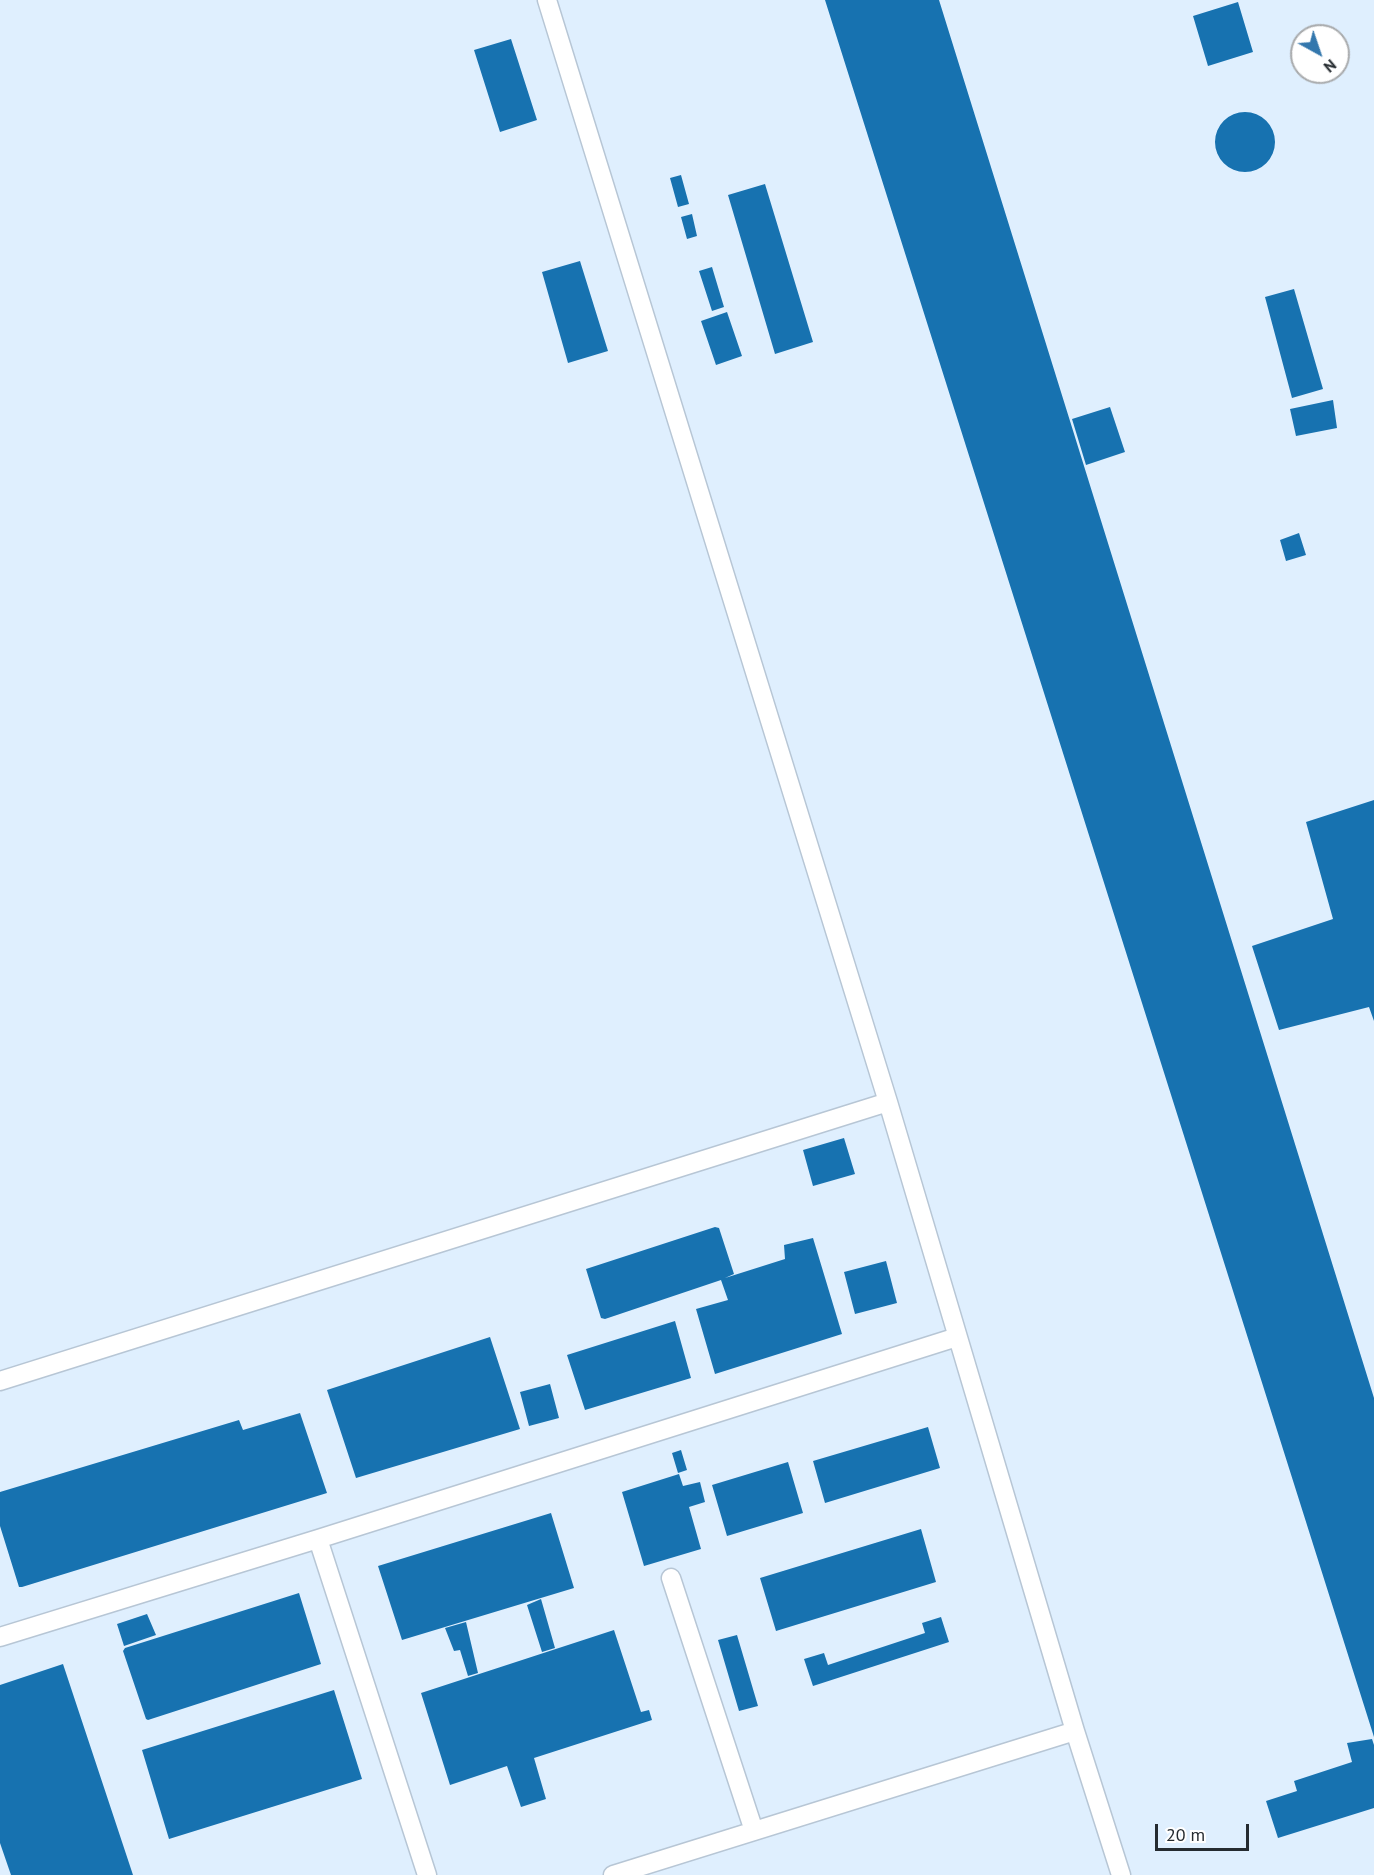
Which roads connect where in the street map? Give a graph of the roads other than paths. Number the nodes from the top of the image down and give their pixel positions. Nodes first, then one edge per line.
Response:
1 (547, 0) edge
2 (888, 1102) junction
3 (957, 1337) junction
4 (0, 1381) edge
5 (318, 1539) junction
6 (671, 1578) dead end
7 (0, 1637) edge
8 (1075, 1731) junction
9 (754, 1831) junction
10 (427, 1875) edge
11 (613, 1875) edge
12 (1121, 1875) edge

1 - 2 lane
2 - 3 lane
2 - 4 lane
3 - 5 lane
3 - 8 lane
5 - 7 lane
5 - 10 lane
6 - 9 lane
8 - 9 lane
8 - 12 lane
9 - 11 lane

